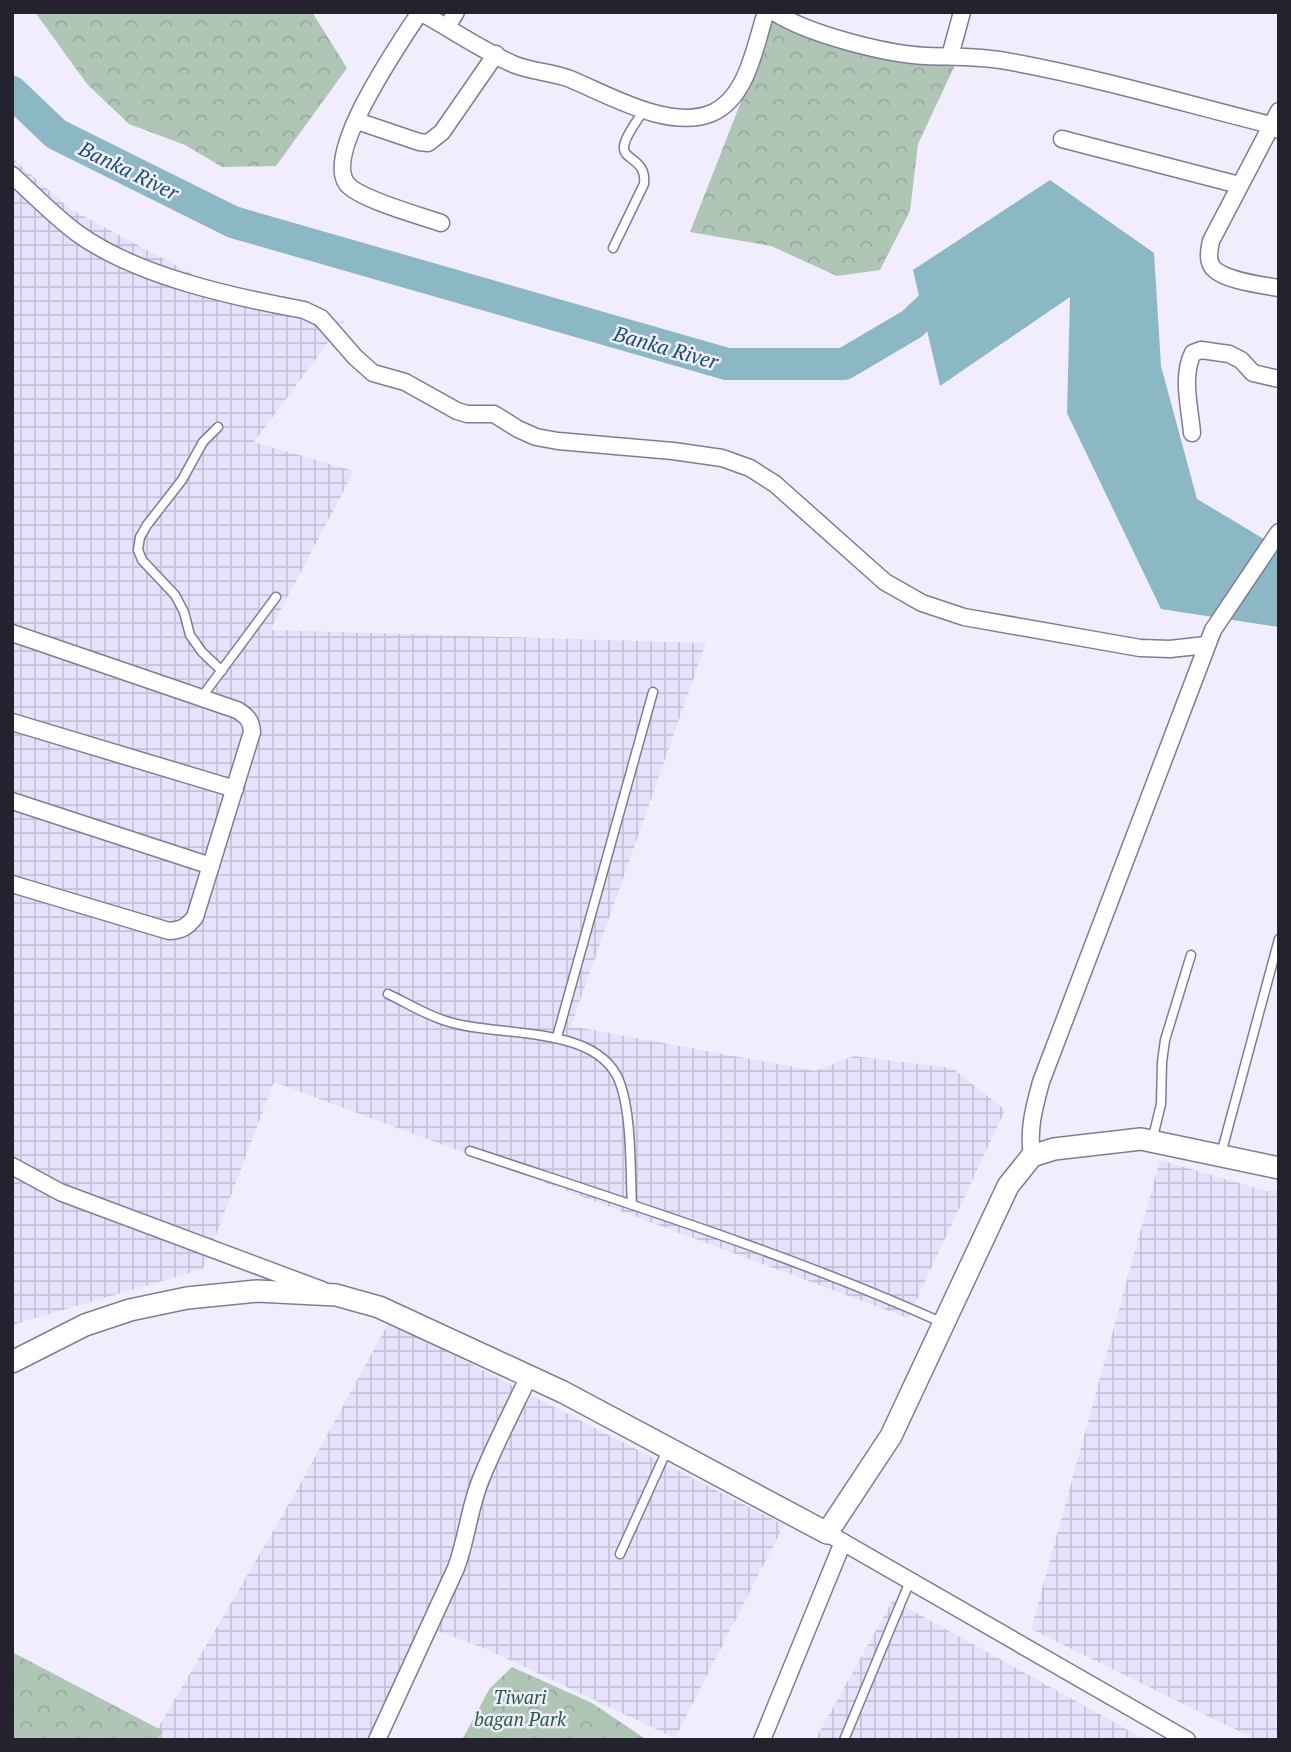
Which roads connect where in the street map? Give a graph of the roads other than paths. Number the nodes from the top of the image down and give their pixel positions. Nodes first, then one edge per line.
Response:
1 (420, 12) edge
2 (456, 12) edge
3 (766, 12) edge
4 (774, 12) edge
5 (962, 12) edge
6 (447, 27) junction
7 (496, 54) junction
8 (950, 56) junction
9 (644, 110) junction
10 (357, 121) junction
11 (1276, 122) edge
12 (1062, 139) dead end
13 (12, 175) edge
14 (1239, 186) junction
15 (441, 223) dead end
16 (613, 248) dead end
17 (1279, 288) edge
18 (1279, 379) edge
19 (218, 427) dead end
20 (1192, 433) dead end
21 (1279, 532) edge
22 (276, 597) dead end
23 (12, 634) edge
24 (1206, 645) junction
25 (222, 671) junction
26 (653, 692) dead end
27 (201, 698) junction
28 (12, 722) edge
29 (235, 789) junction
30 (12, 801) edge
31 (211, 866) junction
32 (12, 884) edge
33 (1279, 939) edge
34 (1191, 955) dead end
35 (388, 993) dead end
36 (557, 1037) junction
37 (1152, 1141) junction
38 (470, 1152) dead end
39 (1032, 1156) junction
40 (1220, 1157) junction
41 (12, 1166) edge
42 (1279, 1168) edge
43 (632, 1205) junction
44 (336, 1295) junction
45 (943, 1323) junction
46 (12, 1362) edge
47 (529, 1376) junction
48 (668, 1448) junction
49 (835, 1538) junction
50 (620, 1554) dead end
51 (910, 1581) junction
52 (377, 1740) edge
53 (762, 1740) edge
54 (844, 1740) edge
55 (1187, 1740) edge

1 - 6 street
1 - 10 street
2 - 6 street
3 - 9 street
4 - 8 street
5 - 8 street
6 - 7 street
7 - 9 street
7 - 10 street
8 - 11 street
9 - 16 lane
10 - 15 street
11 - 14 street
12 - 14 street
13 - 24 street
14 - 17 street
18 - 20 street
19 - 25 lane
21 - 24 street
22 - 25 lane
23 - 27 street
24 - 39 street
25 - 27 lane
26 - 36 lane
27 - 29 street
28 - 29 street
29 - 31 street
30 - 31 street
31 - 32 street
33 - 40 lane
34 - 37 lane
35 - 36 lane
36 - 43 lane
37 - 39 street
37 - 40 street
38 - 43 lane
39 - 45 street
40 - 42 street
41 - 44 street
43 - 45 lane
44 - 46 street
44 - 47 street
45 - 49 street
47 - 48 street
47 - 52 street
48 - 49 street
48 - 50 lane
49 - 51 street
49 - 53 street
51 - 54 lane
51 - 55 street

